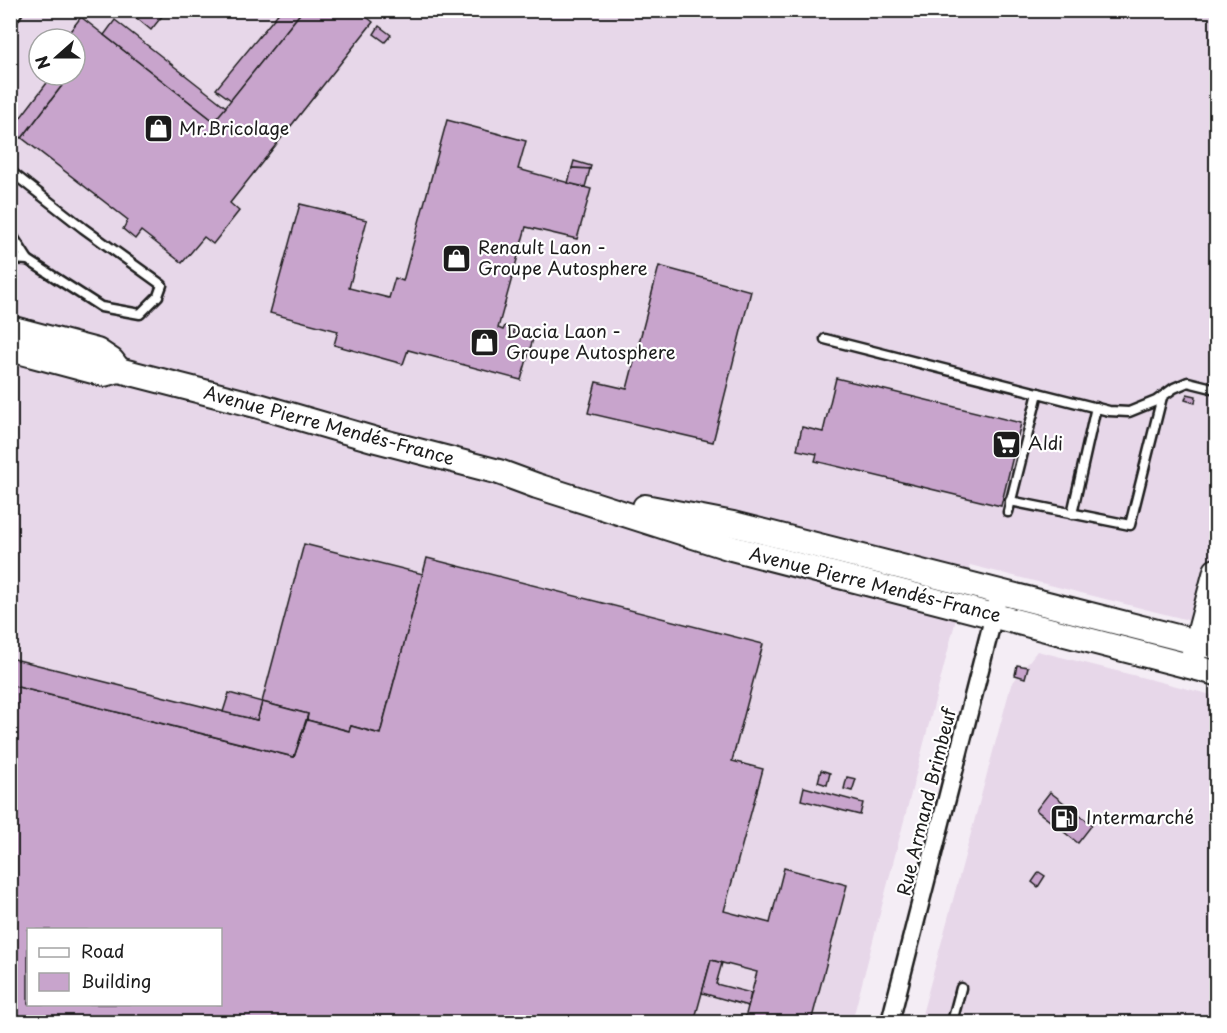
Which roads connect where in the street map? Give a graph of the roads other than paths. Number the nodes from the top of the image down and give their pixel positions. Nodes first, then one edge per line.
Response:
1 (14, 10) edge
2 (10, 16) edge
3 (10, 171) edge
4 (10, 232) edge
5 (10, 259) edge
6 (28, 260) junction
7 (10, 328) edge
8 (825, 339) dead end
9 (10, 350) edge
10 (120, 370) junction
11 (1216, 389) edge
12 (1038, 393) junction
13 (1162, 397) junction
14 (1096, 407) junction
15 (537, 486) junction
16 (1010, 501) junction
17 (1008, 512) dead end
18 (1071, 514) junction
19 (1216, 571) edge
20 (1000, 591) junction
21 (994, 616) junction
22 (1207, 644) edge
23 (1203, 669) edge
24 (961, 988) dead end
25 (891, 1023) edge
26 (952, 1023) edge

1 - 2 street
3 - 6 lane
4 - 6 lane
5 - 6 lane
7 - 10 main road, Avenue Pierre Mendés-France
8 - 12 lane
9 - 10 main road, Avenue Pierre Mendés-France
10 - 15 main road, Avenue Pierre Mendés-France
11 - 13 lane
12 - 14 lane
12 - 16 lane
13 - 14 lane
13 - 18 lane
14 - 18 lane
15 - 20 main road, Avenue Pierre Mendés-France
15 - 21 main road, Avenue Pierre Mendés-France
16 - 17 lane
16 - 18 lane
19 - 22 main road
20 - 21 street, Rue Armand Brimbeuf
20 - 22 main road, Avenue Pierre Mendés-France
21 - 23 main road, Avenue Pierre Mendés-France
21 - 25 street, Rue Armand Brimbeuf
22 - 23 main road
24 - 26 lane

